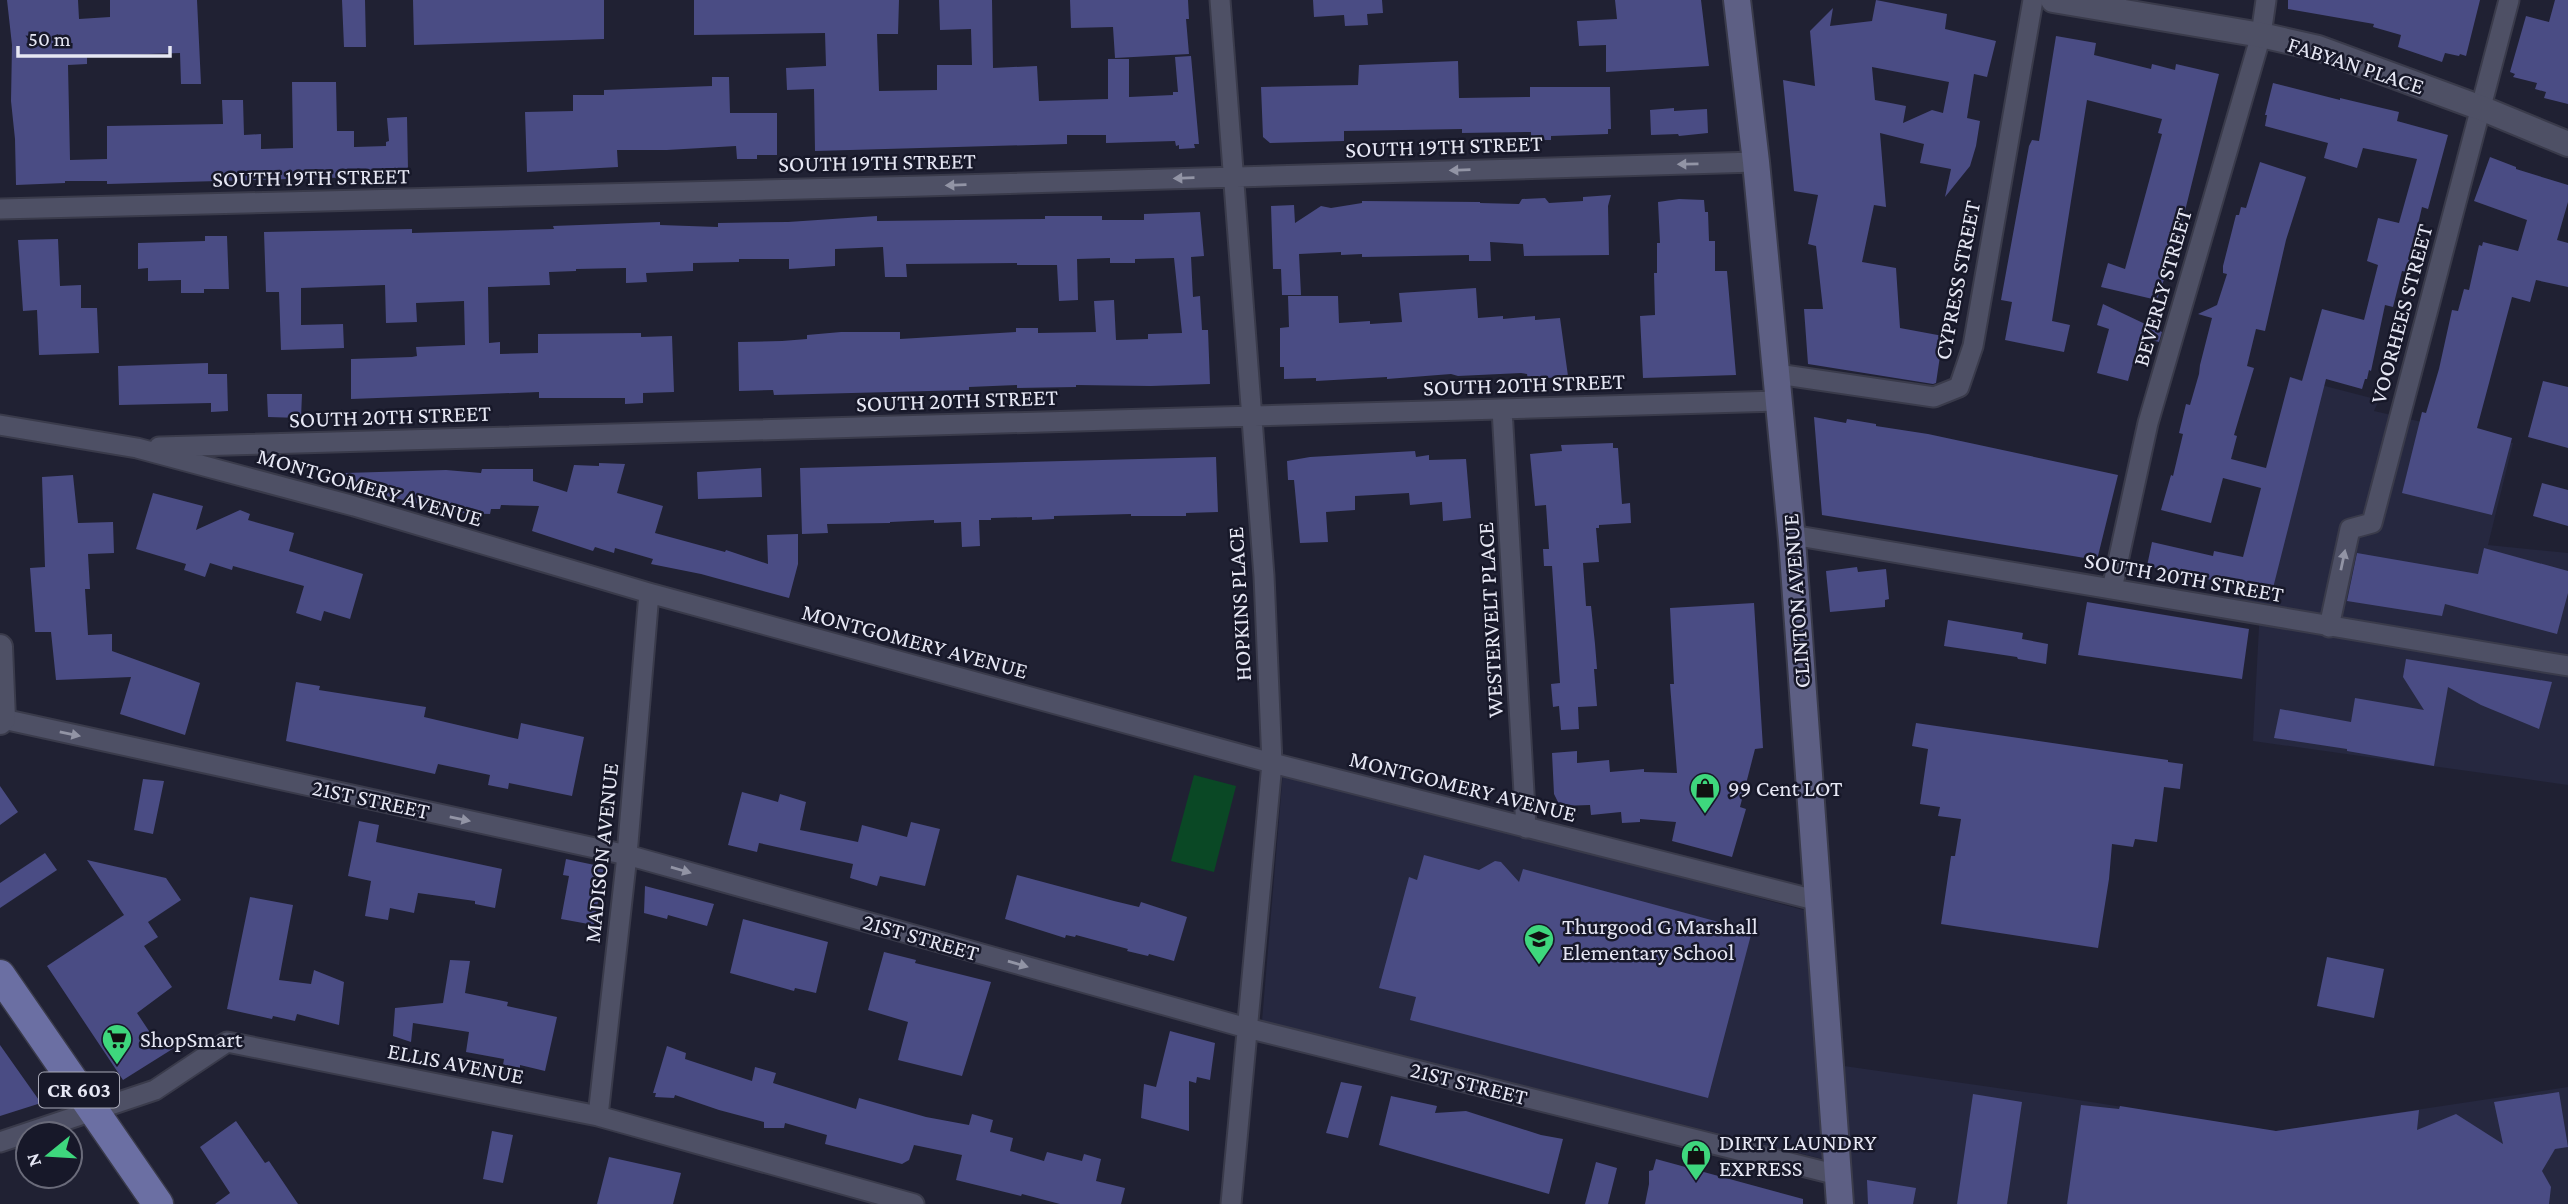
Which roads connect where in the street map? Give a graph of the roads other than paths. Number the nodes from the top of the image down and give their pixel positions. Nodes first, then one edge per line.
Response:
1 (1220, 0) edge
2 (1737, 0) edge
3 (2033, 0) edge
4 (2053, 0) edge
5 (2266, 0) edge
6 (2509, 0) edge
7 (2261, 35) junction
8 (2481, 108) junction
9 (2568, 144) edge
10 (1756, 162) junction
11 (1234, 176) junction
12 (0, 209) edge
13 (1777, 374) junction
14 (1779, 401) junction
15 (1502, 409) junction
16 (1251, 416) junction
17 (0, 425) edge
18 (137, 448) junction
19 (1792, 535) junction
20 (2112, 589) junction
21 (649, 593) junction
22 (2329, 626) junction
23 (0, 647) edge
24 (2568, 666) edge
25 (2, 720) edge
26 (1272, 763) junction
27 (1527, 828) junction
28 (627, 855) junction
29 (1819, 901) junction
30 (0, 975) edge
31 (1247, 1028) junction
32 (94, 1111) junction
33 (598, 1116) junction
34 (0, 1142) edge
35 (1838, 1175) junction
36 (158, 1204) edge
37 (914, 1204) edge
38 (1231, 1204) edge
39 (1840, 1204) edge

1 - 11 street, HOPKINS PLACE
2 - 10 main road, CLINTON AVENUE
3 - 13 street, CYPRESS STREET
4 - 7 street, FABYAN PLACE
5 - 7 street, BEVERLY STREET
6 - 8 street, VOORHEES STREET
7 - 8 street, FABYAN PLACE
7 - 20 street, BEVERLY STREET
8 - 9 street, FABYAN PLACE
22 -> 8 street, VOORHEES STREET
10 -> 11 street, SOUTH 19TH STREET
10 - 13 main road, CLINTON AVENUE
11 -> 12 street, SOUTH 19TH STREET
11 - 16 street, HOPKINS PLACE
13 - 14 main road, CLINTON AVENUE
14 - 15 street, SOUTH 20TH STREET
14 - 19 main road, CLINTON AVENUE
15 - 16 street, SOUTH 20TH STREET
15 - 27 street, WESTERVELT PLACE
16 - 18 street, SOUTH 20TH STREET
16 - 26 street, HOPKINS PLACE
17 - 18 street, MONTGOMERY AVENUE
18 - 21 street, MONTGOMERY AVENUE
19 - 20 street, SOUTH 20TH STREET
19 - 29 main road, CLINTON AVENUE
20 - 22 street, SOUTH 20TH STREET
21 - 26 street, MONTGOMERY AVENUE
21 - 28 street, MADISON AVENUE
22 - 24 street, SOUTH 20TH STREET
23 - 25 street
25 -> 28 street, 21ST STREET
26 - 27 street, MONTGOMERY AVENUE
26 - 31 street, HOPKINS PLACE
27 - 29 street, MONTGOMERY AVENUE
28 -> 31 street, 21ST STREET
28 - 33 street, MADISON AVENUE
29 - 35 main road, CLINTON AVENUE
30 - 32 main road, CR 603
31 - 35 street, 21ST STREET
31 - 38 street, HOPKINS PLACE
32 - 33 street, ELLIS AVENUE
32 - 34 street, ELLIS AVENUE
32 - 36 main road, CR 603
33 - 37 street, ELLIS AVENUE
35 - 39 main road, CLINTON AVENUE

